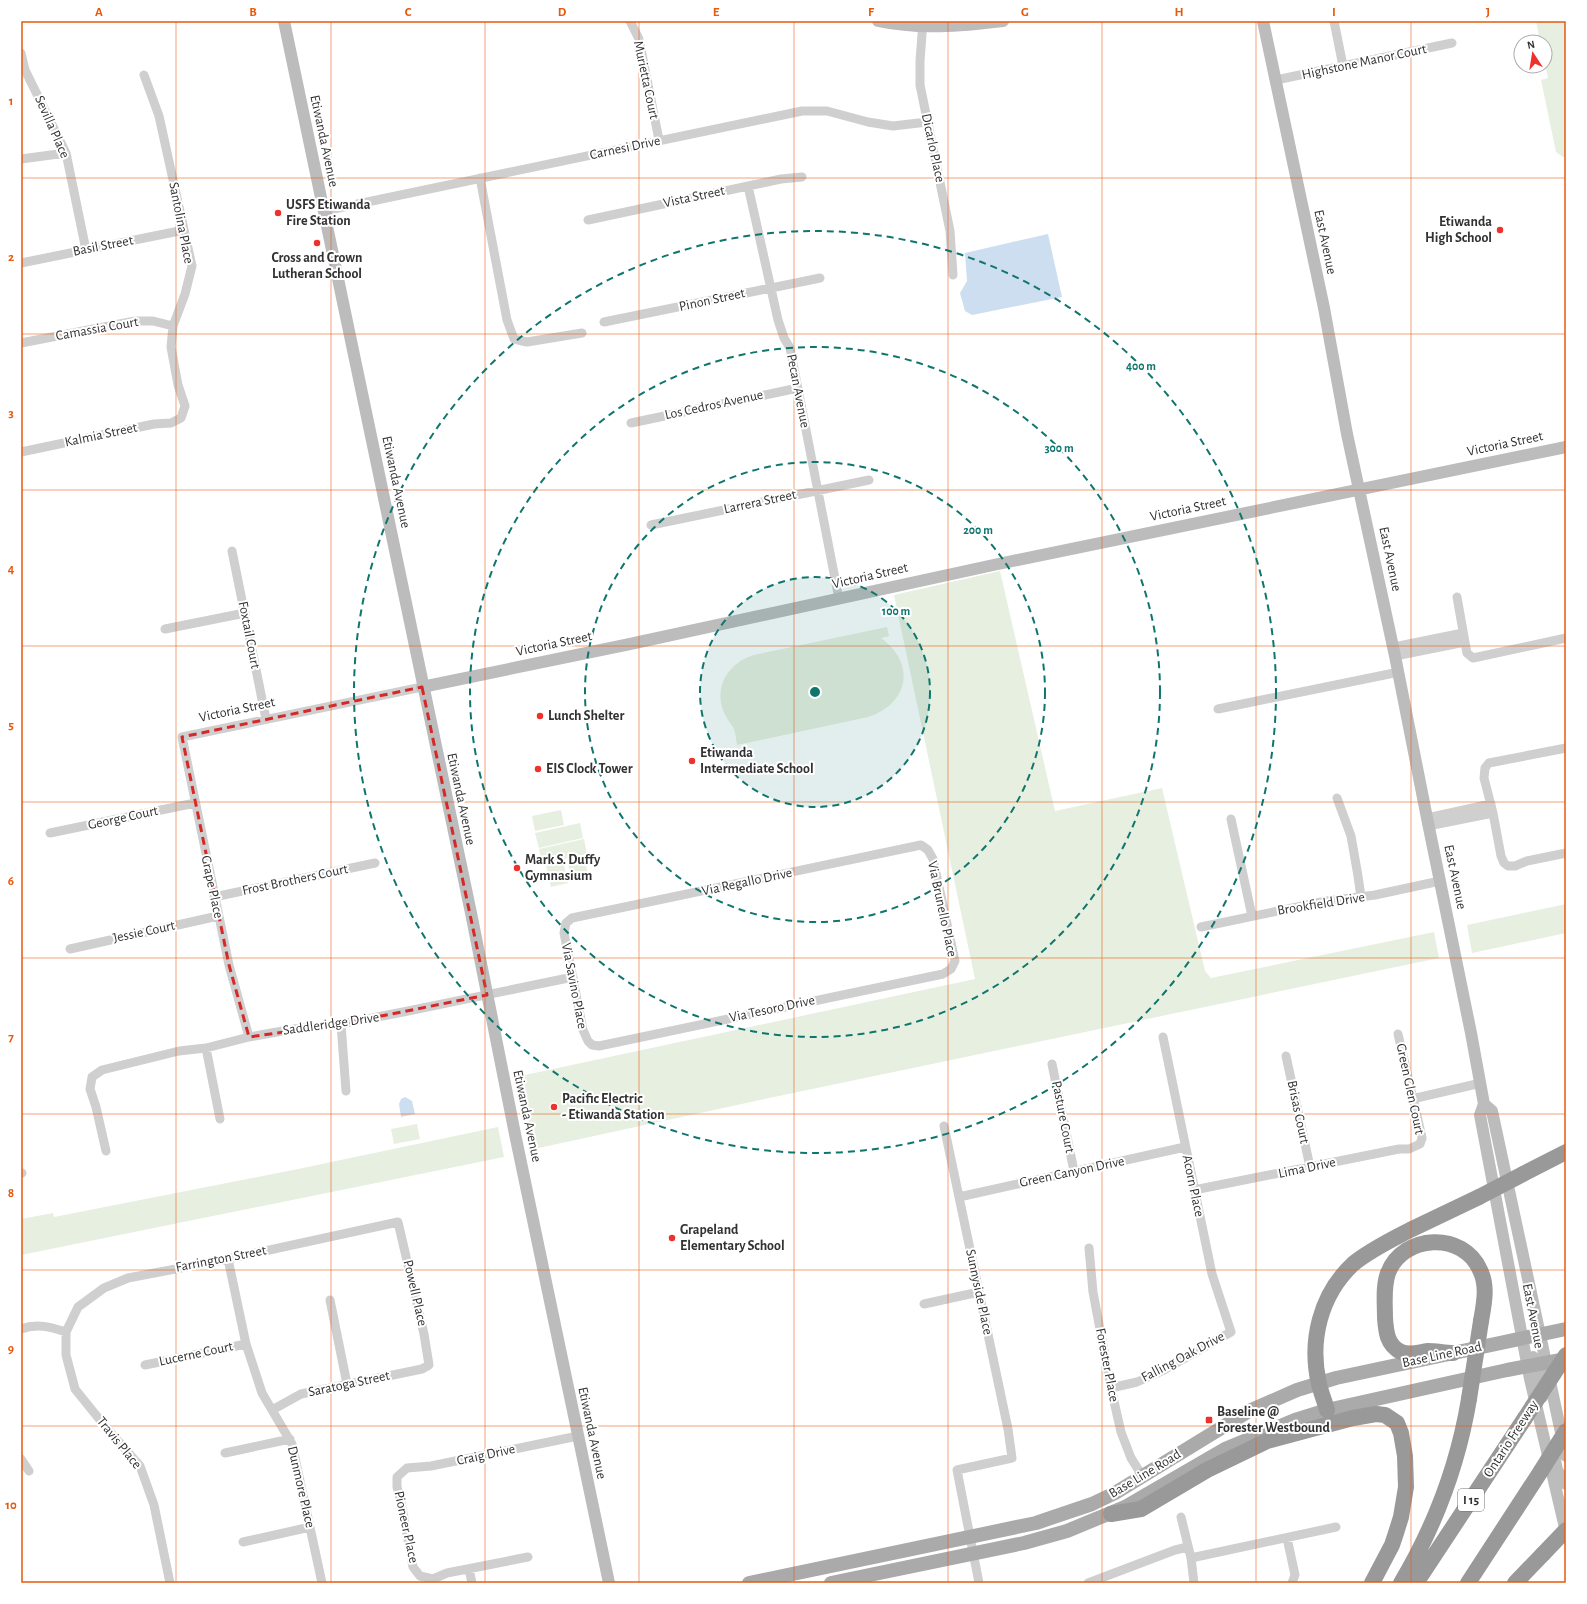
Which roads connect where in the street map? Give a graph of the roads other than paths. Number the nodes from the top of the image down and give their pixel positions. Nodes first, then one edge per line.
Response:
1 (284, 21) edge
2 (630, 21) edge
3 (878, 21) edge
4 (1003, 21) edge
5 (1263, 21) edge
6 (1334, 21) edge
7 (923, 24) edge
8 (1452, 43) dead end
9 (21, 53) edge
10 (1343, 66) junction
11 (144, 76) dead end
12 (1276, 80) junction
13 (927, 122) junction
14 (659, 140) junction
15 (66, 153) junction
16 (21, 159) edge
17 (802, 177) dead end
18 (480, 178) junction
19 (748, 186) junction
20 (324, 212) junction
21 (588, 220) dead end
22 (184, 230) junction
23 (86, 250) junction
24 (21, 263) edge
25 (953, 276) dead end
26 (820, 278) dead end
27 (770, 288) junction
28 (604, 322) dead end
29 (173, 326) junction
30 (582, 333) dead end
31 (21, 342) edge
32 (798, 388) junction
33 (181, 418) joint
34 (631, 423) dead end
35 (1566, 446) edge
36 (21, 452) edge
37 (869, 480) dead end
38 (1359, 489) junction
39 (818, 490) junction
40 (652, 525) dead end
41 (232, 551) dead end
42 (1457, 597) dead end
43 (839, 599) junction
44 (245, 613) junction
45 (165, 629) dead end
46 (1464, 638) junction
47 (1566, 638) edge
48 (1394, 652) junction
49 (1399, 672) junction
50 (422, 687) junction
51 (1218, 709) dead end
52 (266, 719) junction
53 (182, 736) joint
54 (1566, 748) edge
55 (1337, 798) dead end
56 (195, 803) junction
57 (1492, 808) junction
58 (1231, 819) dead end
59 (1428, 822) junction
60 (50, 833) dead end
61 (928, 850) joint
62 (1566, 853) edge
63 (375, 863) dead end
64 (1440, 881) junction
65 (214, 897) junction
66 (1360, 897) junction
67 (218, 916) junction
68 (1252, 916) junction
69 (566, 924) joint
70 (1201, 927) dead end
71 (70, 949) dead end
72 (951, 969) joint
73 (573, 977) junction
74 (487, 995) junction
75 (341, 1024) junction
76 (1398, 1034) dead end
77 (249, 1037) junction
78 (1163, 1037) dead end
79 (592, 1045) joint
80 (206, 1048) junction
81 (1286, 1056) dead end
82 (1052, 1064) dead end
83 (1481, 1083) junction
84 (346, 1090) dead end
85 (1412, 1099) junction
86 (1484, 1104) junction
87 (220, 1119) dead end
88 (944, 1126) dead end
89 (1420, 1144) joint
90 (1185, 1147) junction
91 (106, 1151) dead end
92 (1566, 1152) edge
93 (1310, 1167) junction
94 (1074, 1171) junction
95 (1194, 1190) junction
96 (959, 1197) junction
97 (398, 1222) joint
98 (1089, 1248) dead end
99 (228, 1258) junction
100 (979, 1292) junction
101 (330, 1300) dead end
102 (924, 1304) dead end
103 (21, 1329) edge
104 (1566, 1329) edge
105 (66, 1332) junction
106 (1231, 1332) joint
107 (1530, 1337) junction
108 (246, 1344) junction
109 (1453, 1353) junction
110 (1566, 1355) edge
111 (1566, 1359) edge
112 (1536, 1364) junction
113 (145, 1365) dead end
114 (429, 1365) joint
115 (1319, 1383) junction
116 (347, 1384) junction
117 (1111, 1388) junction
118 (272, 1410) junction
119 (1327, 1410) junction
120 (1566, 1431) edge
121 (578, 1436) junction
122 (290, 1439) junction
123 (225, 1453) dead end
124 (1566, 1456) edge
125 (21, 1459) edge
126 (29, 1470) dead end
127 (398, 1477) joint
128 (1143, 1477) junction
129 (1566, 1484) edge
130 (1111, 1514) junction
131 (1181, 1516) dead end
132 (310, 1527) junction
133 (1336, 1527) dead end
134 (1566, 1531) edge
135 (971, 1537) junction
136 (1287, 1538) junction
137 (243, 1542) dead end
138 (1188, 1547) junction
139 (974, 1553) junction
140 (528, 1557) dead end
141 (1190, 1558) junction
142 (469, 1569) junction
143 (856, 1580) edge
144 (170, 1583) edge
145 (322, 1583) edge
146 (472, 1583) edge
147 (609, 1583) edge
148 (749, 1583) edge
149 (832, 1583) edge
150 (979, 1583) edge
151 (1088, 1583) edge
152 (1194, 1583) edge
153 (1292, 1583) edge
154 (1372, 1583) edge
155 (1401, 1583) edge
156 (1416, 1583) edge
157 (1468, 1583) edge
158 (1515, 1583) edge

1 - 20 street, Etiwanda Avenue
2 - 14 street, Murietta Court
3 - 7 street
4 - 7 street
5 - 12 street, East Avenue
6 - 10 street
7 - 13 street, Dicarlo Place
8 - 10 street, Highstone Manor Court
9 - 15 street, Sevilla Place
10 - 12 street, Highstone Manor Court
11 - 22 street, Santolina Place
12 - 38 street, East Avenue
13 - 14 street, Carnesi Drive
13 - 25 street, Dicarlo Place
14 - 18 street, Carnesi Drive
15 - 16 street
15 - 23 street, Sevilla Place
17 - 19 street, Vista Street
18 - 20 street, Carnesi Drive
18 - 30 street
19 - 21 street, Vista Street
19 - 27 street, Pecan Avenue
20 - 50 street, Etiwanda Avenue
22 - 23 street, Basil Street
22 - 29 street, Santolina Place
23 - 24 street, Basil Street
26 - 27 street, Pinon Street
27 - 28 street, Pinon Street
27 - 32 street, Pecan Avenue
29 - 31 street, Camassia Court
29 - 33 street, Santolina Place
32 - 34 street, Los Cedros Avenue
32 - 39 street, Pecan Avenue
33 - 36 street, Kalmia Street
35 - 38 street, Victoria Street
37 - 39 street, Larrera Street
38 - 43 street, Victoria Street
38 - 48 street, East Avenue
39 - 40 street, Larrera Street
39 - 43 street, Pecan Avenue
41 - 44 street, Foxtail Court
42 - 46 street
43 - 50 street, Victoria Street
44 - 45 street
44 - 52 street, Foxtail Court
46 - 47 street
46 - 48 street
48 - 49 street, East Avenue
49 - 51 street
49 - 59 street, East Avenue
50 - 52 street, Victoria Street
50 - 74 street, Etiwanda Avenue
52 - 53 street, Victoria Street
53 - 56 street, Grape Place
54 - 57 street
55 - 66 street
56 - 60 street, George Court
56 - 65 street, Grape Place
57 - 59 street
57 - 62 street
58 - 68 street
59 - 64 street, East Avenue
61 - 69 street, Via Regallo Drive
61 - 72 street, Via Brunello Place
63 - 65 street, Frost Brothers Court
64 - 66 street, Brookfield Drive
64 - 83 street, East Avenue
65 - 67 street, Grape Place
66 - 68 street, Brookfield Drive
67 - 71 street, Jessie Court
67 - 77 street, Grape Place
68 - 70 street, Brookfield Drive
69 - 73 street, Via Savino Place
72 - 79 street, Via Tesoro Drive
73 - 74 street, Saddleridge Drive
73 - 79 street, Via Savino Place
74 - 75 street, Saddleridge Drive
74 - 121 street, Etiwanda Avenue
75 - 77 street, Saddleridge Drive
75 - 84 street
76 - 85 street, Green Glen Court
77 - 80 street, Saddleridge Drive
78 - 90 street, Acorn Place
80 - 87 street
80 - 91 street, Saddleridge Drive
81 - 93 street, Brisas Court
82 - 94 street, Pasture Court
83 - 85 street
83 - 86 street, East Avenue
85 - 89 street, Green Glen Court
86 - 107 street, East Avenue
86 - 107 street, East Avenue
88 - 96 street, Sunnyside Place
89 - 93 street, Lima Drive
90 - 94 street, Green Canyon Drive
90 - 95 street, Acorn Place
92 - 115 highway, bridge
93 - 95 street, Lima Drive
94 - 96 street, Green Canyon Drive
95 - 106 street, Acorn Place
96 - 100 street, Sunnyside Place
97 - 99 street, Farrington Street
97 - 114 street, Powell Place
98 - 117 street, Forester Place
99 - 105 street, Farrington Street
99 - 108 street, Dunmore Place
100 - 102 street
100 - 135 street, Sunnyside Place
101 - 116 street
103 - 105 street
104 - 107 main road, Base Line Road
105 - 144 street, Travis Place
106 - 117 street, Falling Oak Drive
107 - 109 main road, Base Line Road
107 - 112 street, East Avenue
107 - 112 street, East Avenue
108 - 113 street, Lucerne Court
108 - 118 street, Dunmore Place
109 - 115 main road, Base Line Road
109 - 155 highway, bridge
110 - 156 highway, Ontario Freeway / I 15, bridge
111 - 112 main road, Base Line Road
112 - 119 main road, Base Line Road
112 - 124 street, East Avenue
112 - 129 street
112 - 134 street, East Avenue
114 - 116 street, Saratoga Street
115 - 119 highway
115 - 128 main road, Base Line Road
116 - 118 street, Saratoga Street
117 - 128 street, Forester Place
118 - 122 street, Dunmore Place
119 - 130 main road, Base Line Road
120 - 157 highway, bridge
121 - 127 street, Craig Drive
121 - 147 street, Etiwanda Avenue
122 - 123 street
122 - 132 street, Dunmore Place
125 - 126 street
127 - 142 street, Pioneer Place
128 - 135 main road, Base Line Road
130 - 139 main road, Base Line Road
130 - 154 highway
131 - 138 street
132 - 137 street
132 - 145 street, Dunmore Place
133 - 136 street
134 - 158 highway, bridge
135 - 139 street
135 - 148 main road, Base Line Road
136 - 141 street
136 - 153 street
138 - 141 street
138 - 151 street
139 - 143 main road, Base Line Road
139 - 150 street
140 - 142 street
141 - 152 street
142 - 146 street
143 - 149 main road, Base Line Road

